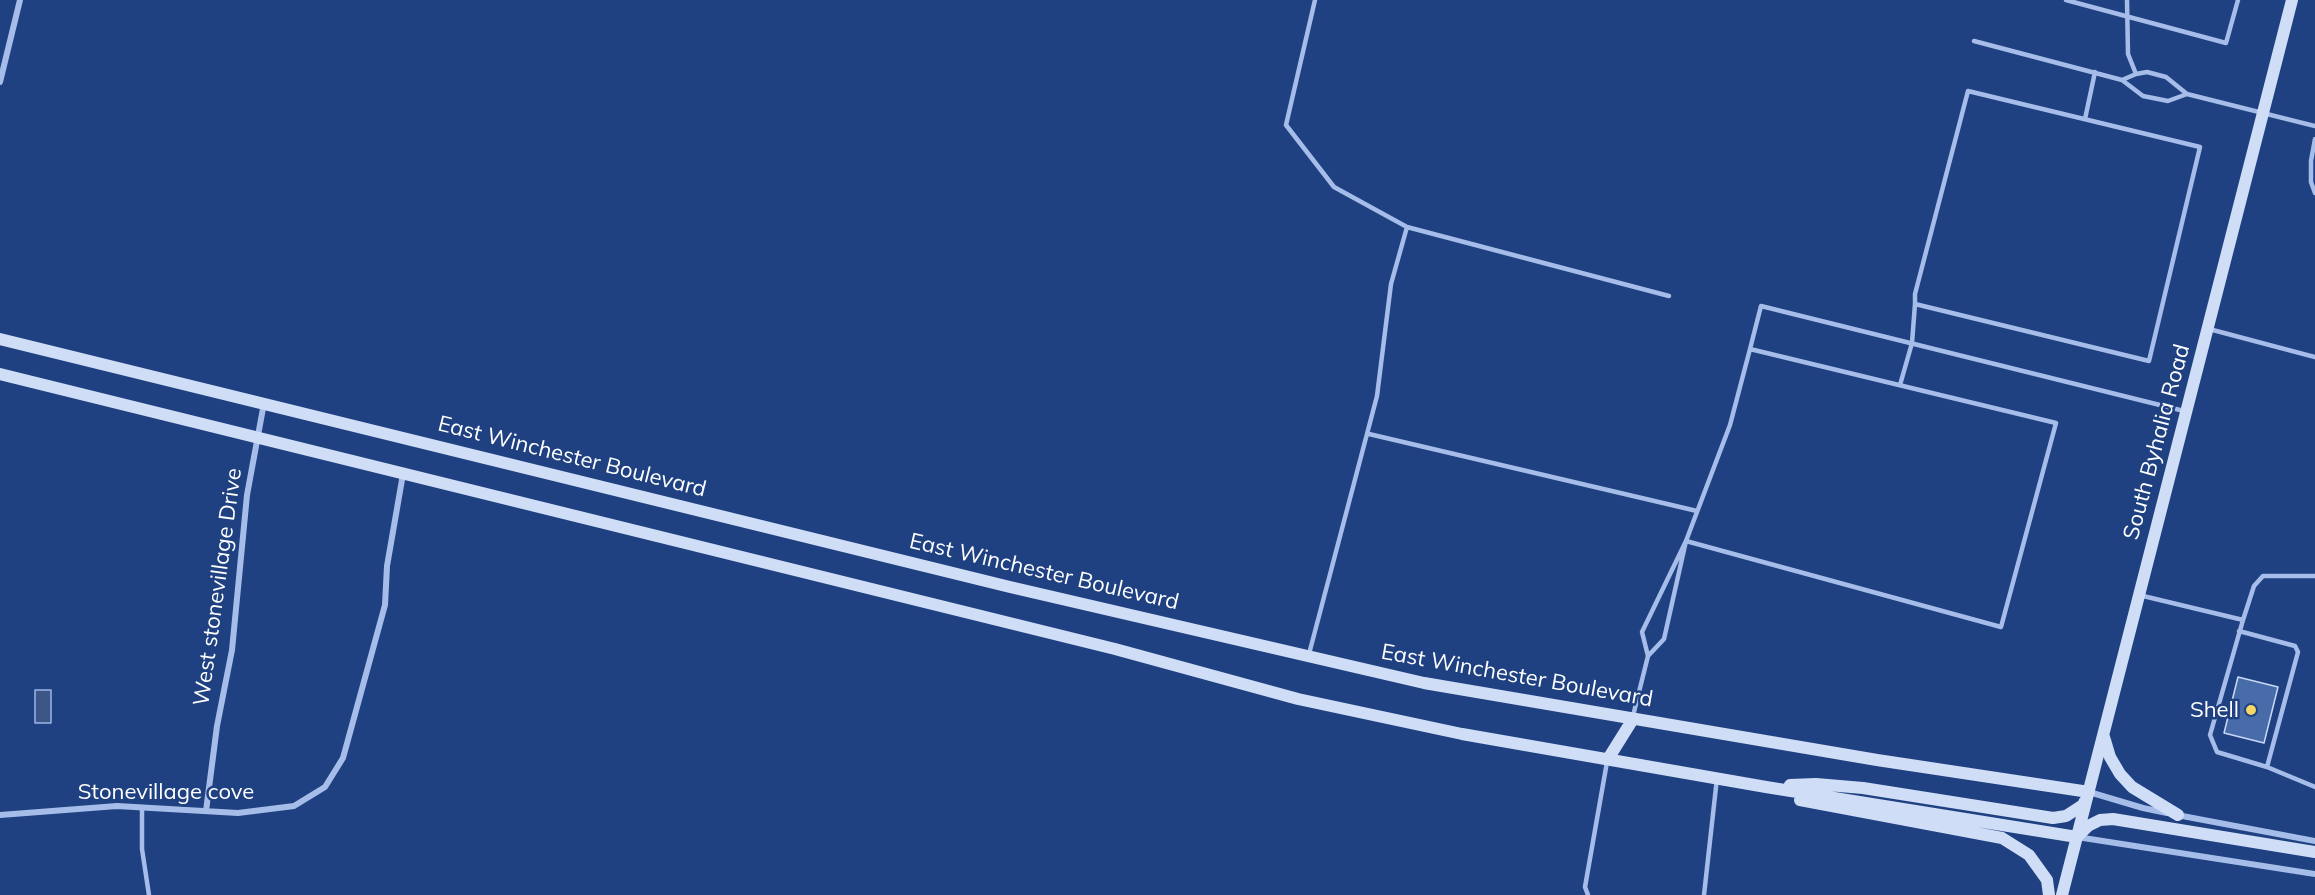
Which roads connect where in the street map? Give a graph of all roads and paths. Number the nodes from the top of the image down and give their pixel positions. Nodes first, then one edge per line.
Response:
1 (20, 0) edge
2 (1315, 0) edge
3 (2066, 0) edge
4 (2127, 0) edge
5 (2238, 0) edge
6 (2291, 0) edge
7 (2127, 16) junction
8 (1974, 41) dead end
9 (2095, 72) junction
10 (2136, 74) junction
11 (0, 79) edge
12 (2122, 80) junction
13 (2187, 94) junction
14 (2263, 114) junction
15 (2085, 119) junction
16 (2315, 126) edge
17 (2315, 140) edge
18 (2315, 193) edge
19 (1407, 227) junction
20 (1669, 296) dead end
21 (1915, 304) junction
22 (2209, 329) junction
23 (0, 339) edge
24 (1912, 343) junction
25 (1750, 349) junction
26 (2315, 357) edge
27 (0, 374) edge
28 (1900, 385) junction
29 (264, 403) junction
30 (2187, 412) junction
31 (1369, 434) junction
32 (257, 437) junction
33 (403, 473) junction
34 (1697, 511) junction
35 (1686, 541) junction
36 (2315, 576) edge
37 (2139, 595) junction
38 (2242, 620) junction
39 (2239, 631) junction
40 (1308, 656) junction
41 (1648, 656) junction
42 (1632, 719) junction
43 (2104, 736) junction
44 (1608, 759) junction
45 (2267, 767) junction
46 (1717, 778) junction
47 (1766, 787) junction
48 (2315, 787) edge
49 (2090, 792) junction
50 (142, 807) junction
51 (206, 811) junction
52 (0, 815) edge
53 (2178, 815) junction
54 (2077, 837) junction
55 (2315, 841) edge
56 (2315, 852) edge
57 (2315, 874) edge
58 (149, 895) edge
59 (1588, 895) edge
60 (1704, 895) edge
61 (2049, 895) edge
62 (2062, 895) edge

1 - 11 street
2 - 19 lane
3 - 7 lane
4 - 7 lane
5 - 7 lane
6 - 14 main road, South Byhalia Road
7 - 10 lane
8 - 9 lane
9 - 12 lane
9 - 15 lane
10 - 12 lane
10 - 13 lane
12 - 13 lane
13 - 14 lane
14 - 16 lane
14 - 22 main road, South Byhalia Road
15 - 21 lane
15 - 21 lane
17 - 18 lane
19 - 20 lane
19 - 31 lane
21 - 24 lane
22 - 26 lane
22 - 30 main road, South Byhalia Road
23 - 29 main road, East Winchester Boulevard
24 - 25 lane
24 - 28 lane
24 - 30 lane
25 - 28 lane
25 - 34 lane
27 - 32 main road
28 - 35 lane
29 - 32 street, West stonevillage Drive
29 - 40 main road, East Winchester Boulevard
30 - 37 main road, South Byhalia Road
31 - 34 lane
31 - 40 lane
32 - 33 main road
32 - 51 street, West stonevillage Drive
33 - 44 main road
33 - 51 street, Stonevillage cove
34 - 35 lane
35 - 41 lane
35 - 41 lane
36 - 38 lane
37 - 38 lane
37 - 43 main road, South Byhalia Road
38 - 39 lane
39 - 45 lane
39 - 45 lane
40 - 42 main road, East Winchester Boulevard
41 - 42 lane
42 - 44 main road
42 - 49 main road, East Winchester Boulevard
43 - 49 main road, South Byhalia Road
43 - 53 main road
44 - 46 main road
44 - 59 lane
45 - 48 lane
46 - 47 main road
46 - 60 lane
47 - 49 main road
47 - 54 main road
47 - 61 main road
49 - 53 street
49 - 54 main road, South Byhalia Road
50 - 51 street, Stonevillage cove
50 - 52 street, Stonevillage cove
50 - 58 lane
53 - 55 street
54 - 56 main road
54 - 57 street
54 - 62 main road, South Byhalia Road

